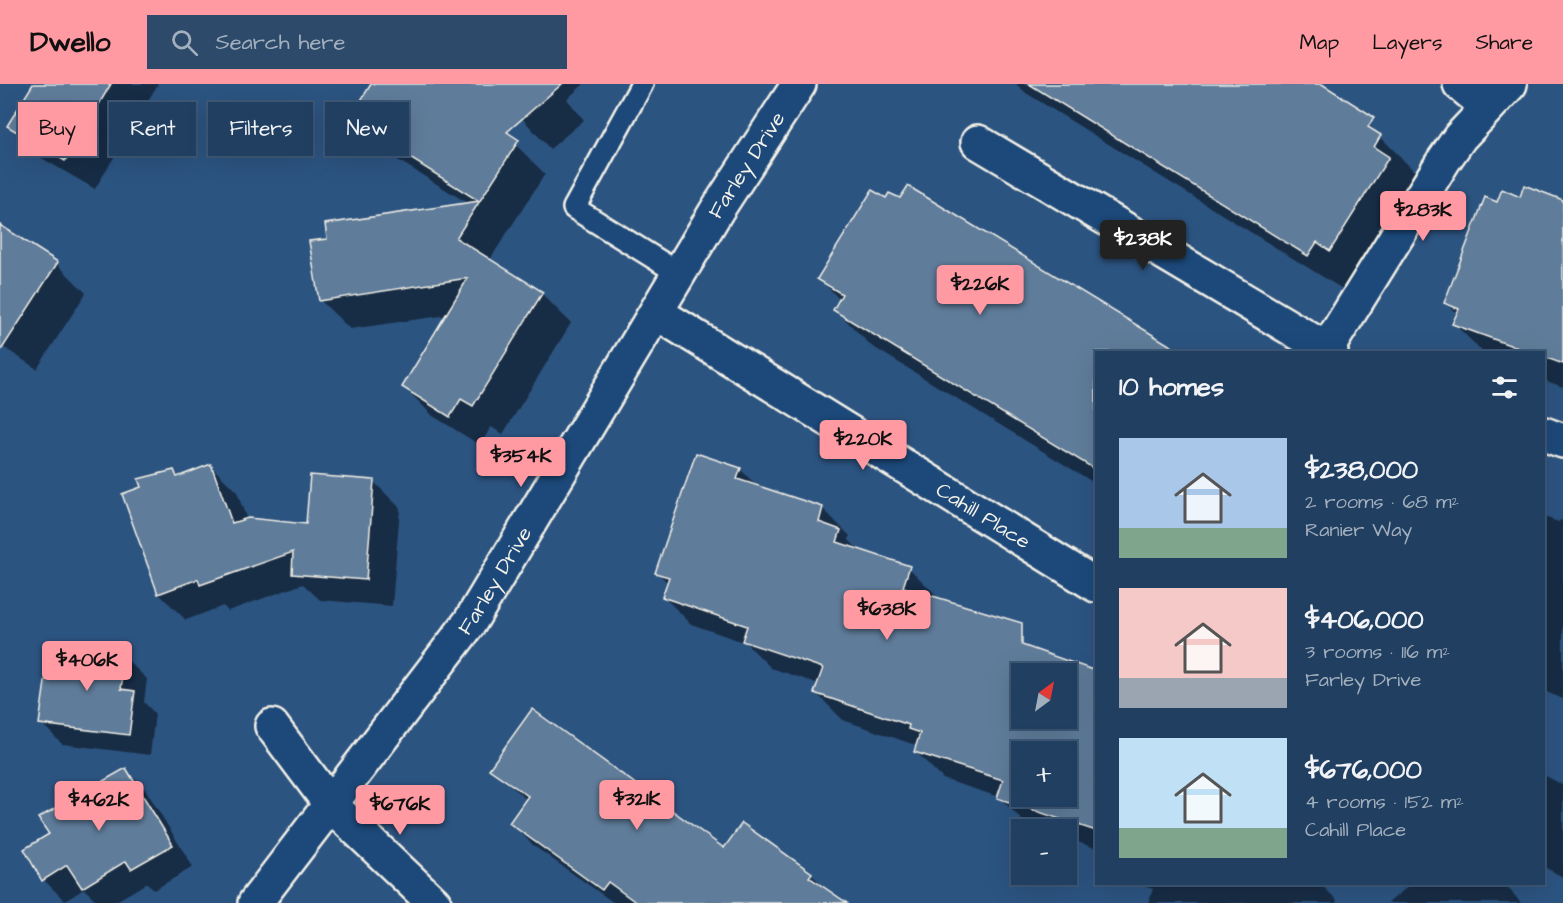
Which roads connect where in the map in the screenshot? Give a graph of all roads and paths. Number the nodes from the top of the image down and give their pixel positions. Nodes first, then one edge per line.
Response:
1 (642, 84) edge
2 (799, 84) edge
3 (1460, 84) edge
4 (1499, 95) edge
5 (978, 142) dead end
6 (680, 274) junction
7 (657, 313) junction
8 (1325, 351) edge
9 (1328, 351) edge
10 (1545, 434) edge
11 (1563, 441) edge
12 (1095, 584) edge
13 (272, 726) dead end
14 (331, 805) junction
15 (255, 903) edge
16 (434, 903) edge

1 - 6 lane
2 - 6 street, Farley Drive
3 - 4 street
4 - 9 street
5 - 8 street
6 - 7 street, Farley Drive
7 - 12 street, Cahill Place
7 - 14 street, Farley Drive
10 - 11 street
13 - 14 street
14 - 15 street, Farley Drive
14 - 16 street

